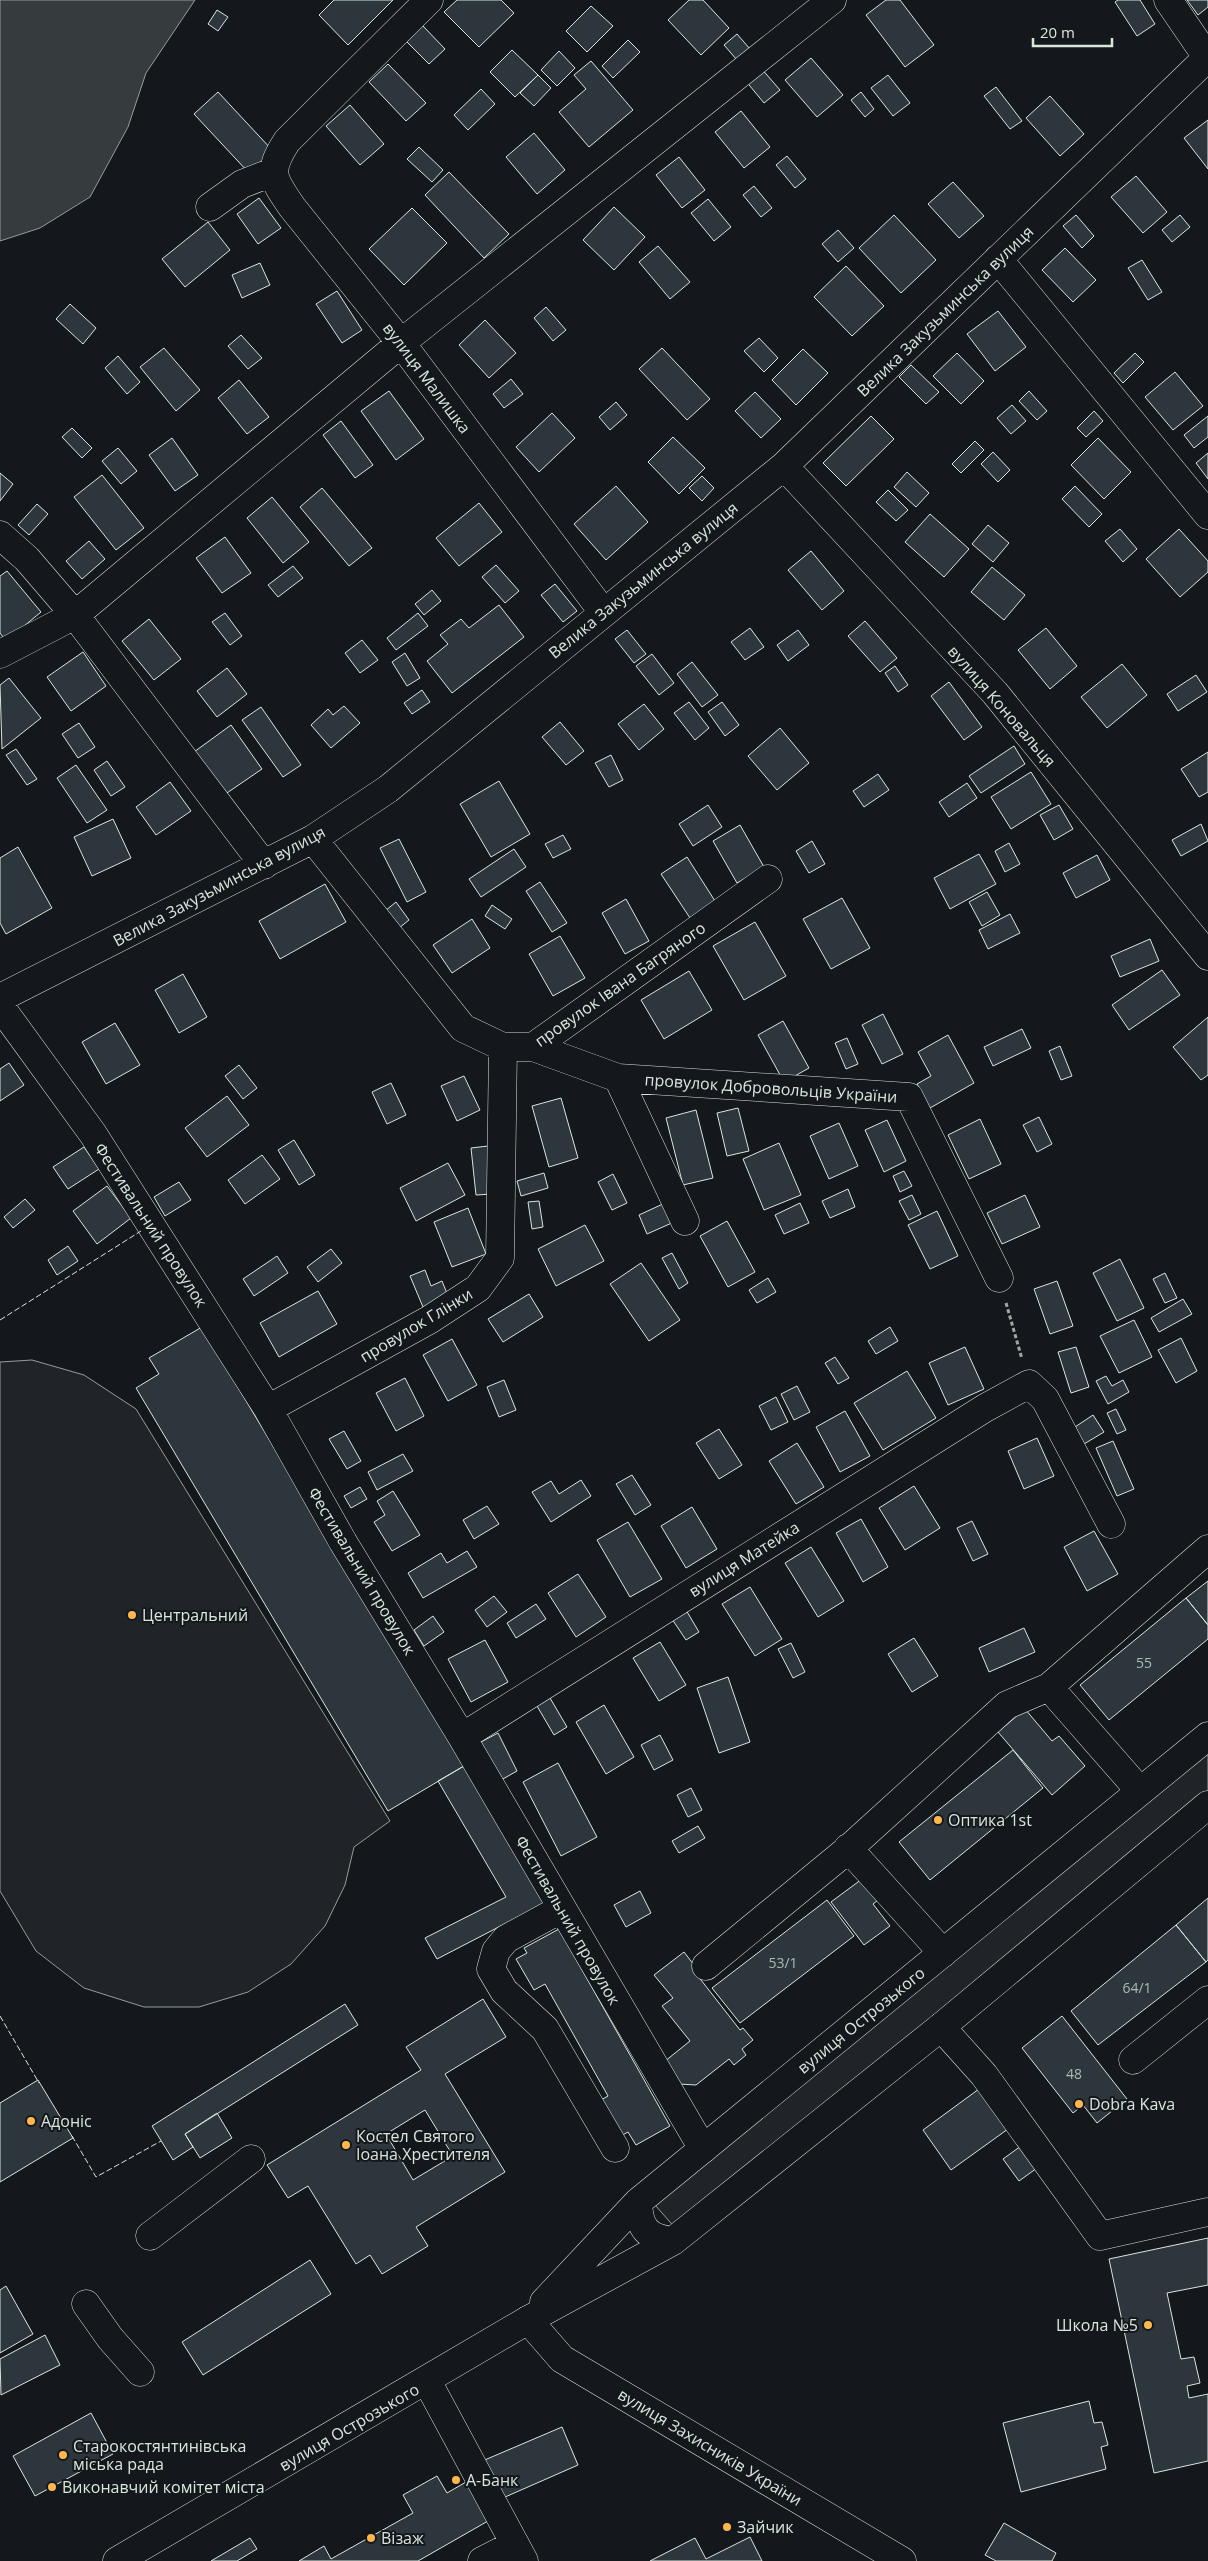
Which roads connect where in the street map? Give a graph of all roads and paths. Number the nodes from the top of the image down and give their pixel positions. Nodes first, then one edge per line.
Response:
1 (429, 0) edge
2 (832, 0) edge
3 (1168, 0) edge
4 (1208, 57) edge
5 (273, 172) junction
6 (210, 207) dead end
7 (998, 259) junction
8 (401, 343) junction
9 (784, 466) junction
10 (1208, 515) edge
11 (0, 535) edge
12 (603, 612) junction
13 (75, 615) junction
14 (0, 654) edge
15 (313, 839) junction
16 (264, 865) junction
17 (768, 879) dead end
18 (1208, 956) edge
19 (0, 998) edge
20 (0, 1006) edge
21 (503, 1047) junction
22 (533, 1047) junction
23 (618, 1078) junction
24 (685, 1221) dead end
25 (999, 1278) joint
26 (1029, 1384) junction
27 (268, 1409) junction
28 (1112, 1524) dead end
29 (1208, 1549) edge
30 (1048, 1687) junction
31 (1208, 1736) edge
32 (462, 1737) junction
33 (1140, 1791) junction
34 (1208, 1805) edge
35 (848, 1848) junction
36 (561, 1909) junction
37 (943, 1953) junction
38 (706, 1966) dead end
39 (1208, 2000) edge
40 (941, 2027) junction
41 (1133, 2060) dead end
42 (614, 2148) dead end
43 (703, 2149) junction
44 (252, 2159) dead end
45 (638, 2202) junction
46 (1208, 2212) edge
47 (150, 2236) dead end
48 (673, 2242) junction
49 (86, 2304) dead end
50 (528, 2320) junction
51 (140, 2372) dead end
52 (427, 2381) junction
53 (520, 2553) edge
54 (118, 2561) edge
55 (482, 2561) edge
56 (902, 2561) edge

1 - 5 street
2 - 8 street
3 - 4 street
4 - 7 street, Велика Закузьминська вулиця
5 - 6 street
5 - 8 street, вулиця Малишка
7 - 9 street, Велика Закузьминська вулиця
7 - 10 street
8 - 12 street, вулиця Малишка
8 - 13 street
9 - 12 street, Велика Закузьминська вулиця
9 - 18 street, вулиця Коновальця
11 - 13 street
12 - 15 street, Велика Закузьминська вулиця
13 - 14 street
13 - 16 street
15 - 16 street, Велика Закузьминська вулиця
15 - 21 street, провулок Івана Багряного
16 - 19 street, Велика Закузьминська вулиця
17 - 22 street, провулок Івана Багряного
20 - 27 street, Фестивальний провулок
21 - 22 street, провулок Івана Багряного
21 - 27 street, провулок Глінки
22 - 23 street
23 - 24 street, провулок Добровольців України
23 - 25 street, провулок Добровольців України
25 - 26 path
26 - 28 street
26 - 32 street, вулиця Матейка
27 - 32 street, Фестивальний провулок
29 - 30 street
30 - 33 street
30 - 35 street
31 - 33 street, вулиця Острозького
32 - 36 street, Фестивальний провулок
33 - 37 street, вулиця Острозького
34 - 40 street, вулиця Острозького
35 - 37 street
35 - 38 street
36 - 42 street
36 - 43 street, Фестивальний провулок
37 - 43 street, вулиця Острозького
39 - 41 street
40 - 46 street
40 - 48 street, вулиця Острозького
43 - 45 street, вулиця Острозького
44 - 47 street
45 - 48 street
45 - 50 street, вулиця Острозького
48 - 50 street, вулиця Острозького
49 - 51 street
50 - 52 street, вулиця Острозького
50 - 56 street, вулиця Захисників України
52 - 53 street
52 - 54 street, вулиця Острозького
53 - 55 street

